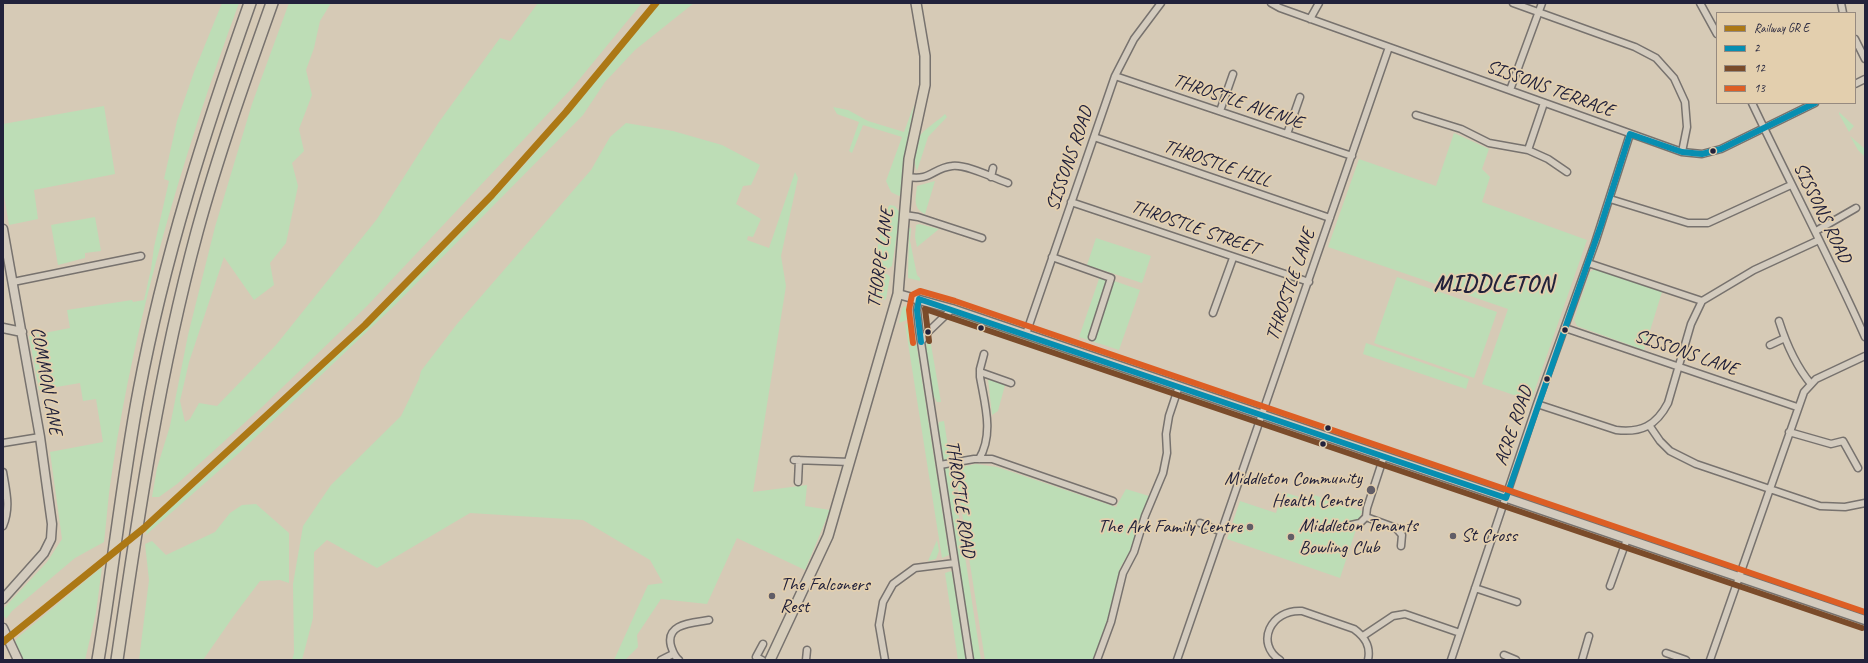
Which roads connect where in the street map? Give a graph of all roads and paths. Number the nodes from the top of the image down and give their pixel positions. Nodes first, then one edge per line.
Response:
1 (250, 3) edge
2 (272, 3) edge
3 (916, 3) edge
4 (1161, 3) edge
5 (1271, 3) edge
6 (1319, 3) edge
7 (1512, 3) edge
8 (1542, 3) edge
9 (1700, 3) edge
10 (1538, 12) junction
11 (1310, 18) junction
12 (1716, 32) edge
13 (1856, 41) edge
14 (1389, 47) junction
15 (1865, 59) edge
16 (1233, 74) dead end
17 (1115, 76) junction
18 (1865, 79) edge
19 (1856, 84) edge
20 (1510, 90) junction
21 (1300, 97) dead end
22 (1544, 103) junction
23 (1752, 104) edge
24 (1814, 104) edge
25 (1220, 111) junction
26 (1416, 115) dead end
27 (1764, 128) junction
28 (1286, 134) junction
29 (1630, 134) junction
30 (1094, 138) junction
31 (1528, 150) junction
32 (1682, 152) junction
33 (1352, 156) junction
34 (993, 168) dead end
35 (1566, 172) dead end
36 (908, 177) junction
37 (990, 177) junction
38 (1008, 183) dead end
39 (1791, 185) junction
40 (1610, 199) junction
41 (1072, 202) junction
42 (1856, 208) dead end
43 (905, 215) junction
44 (1330, 218) junction
45 (3, 229) edge
46 (1816, 231) junction
47 (982, 238) dead end
48 (1819, 240) junction
49 (141, 256) dead end
50 (1052, 257) junction
51 (1233, 258) junction
52 (1588, 263) junction
53 (14, 282) junction
54 (1308, 282) junction
55 (898, 294) junction
56 (919, 299) junction
57 (1702, 301) junction
58 (952, 309) junction
59 (1213, 313) dead end
60 (1779, 321) dead end
61 (1863, 326) edge
62 (3, 328) edge
63 (1565, 328) junction
64 (22, 332) junction
65 (1026, 334) junction
66 (1092, 337) dead end
67 (1865, 337) edge
68 (1784, 338) junction
69 (921, 342) junction
70 (1770, 345) dead end
71 (984, 354) dead end
72 (1865, 356) edge
73 (1679, 367) junction
74 (980, 372) junction
75 (1011, 383) dead end
76 (1810, 384) junction
77 (1178, 386) junction
78 (1537, 404) junction
79 (1797, 407) junction
80 (1262, 414) junction
81 (1649, 425) junction
82 (1789, 432) junction
83 (40, 437) junction
84 (3, 443) edge
85 (1384, 456) junction
86 (979, 459) junction
87 (850, 462) junction
88 (940, 466) junction
89 (1858, 468) dead end
90 (3, 472) edge
91 (798, 482) dead end
92 (1769, 488) junction
93 (1506, 498) junction
94 (1113, 501) dead end
95 (1865, 503) edge
96 (1366, 517) junction
97 (1200, 523) dead end
98 (1351, 525) dead end
99 (3, 526) edge
100 (1222, 532) junction
101 (1627, 539) junction
102 (1401, 546) dead end
103 (955, 563) junction
104 (1739, 577) junction
105 (1610, 586) dead end
106 (1475, 588) junction
107 (3, 599) edge
108 (1517, 602) dead end
109 (709, 620) dead end
110 (1865, 620) edge
111 (3, 628) edge
112 (1460, 633) junction
113 (1363, 636) junction
114 (1589, 636) dead end
115 (763, 644) dead end
116 (807, 650) dead end
117 (1666, 653) dead end
118 (673, 654) junction
119 (1504, 655) dead end
120 (17, 657) edge
121 (758, 659) edge
122 (98, 660) edge
123 (118, 660) edge
124 (661, 660) edge
125 (679, 660) edge
126 (770, 660) edge
127 (806, 660) edge
128 (885, 660) edge
129 (970, 660) edge
130 (1097, 660) edge
131 (1177, 660) edge
132 (1280, 660) edge
133 (1368, 660) edge
134 (1451, 660) edge
135 (1516, 660) edge
136 (1582, 660) edge
137 (1686, 660) edge
138 (1710, 660) edge

1 - 122 highway
2 - 123 highway
3 - 36 main road, THORPE LANE
4 - 17 street, SISSONS ROAD
5 - 11 street, SISSONS TERRACE
6 - 11 street
7 - 10 street
8 - 10 street
9 - 12 street
10 - 20 street
10 - 32 street
11 - 14 street, SISSONS TERRACE
13 - 15 street
14 - 20 street, SISSONS TERRACE
14 - 33 street, THROSTLE LANE
16 - 25 street
17 - 25 street, THROSTLE AVENUE
17 - 30 street, SISSONS ROAD
18 - 19 street
20 - 22 street, SISSONS TERRACE
21 - 28 street
22 - 29 street, SISSONS TERRACE
22 - 31 street
23 - 27 street, SISSONS ROAD
24 - 27 street, SISSONS TERRACE
25 - 28 street, THROSTLE AVENUE
26 - 31 street
27 - 32 street, SISSONS TERRACE
27 - 39 street, SISSONS ROAD
28 - 33 street, THROSTLE AVENUE
29 - 32 street, SISSONS TERRACE
29 - 40 street, ACRE ROAD
30 - 41 street, SISSONS ROAD
30 - 44 street, THROSTLE HILL
31 - 35 street
33 - 44 street, THROSTLE LANE
34 - 37 street
36 - 37 street
36 - 43 main road, THORPE LANE
37 - 38 street
39 - 40 street
39 - 46 street, SISSONS ROAD
40 - 52 street, ACRE ROAD
41 - 50 street, SISSONS ROAD
41 - 51 street, THROSTLE STREET
42 - 46 street
43 - 47 street
43 - 55 main road, THORPE LANE
44 - 54 street, THROSTLE LANE
45 - 53 street, COMMON LANE
46 - 48 street, SISSONS ROAD
48 - 57 street
48 - 61 street, SISSONS ROAD
49 - 53 street
50 - 65 street, SISSONS ROAD
50 - 66 street
51 - 54 street, THROSTLE STREET
51 - 59 street
52 - 57 street
52 - 63 street, ACRE ROAD
53 - 64 street, COMMON LANE
54 - 80 street, THROSTLE LANE
55 - 56 street
55 - 87 main road, THORPE LANE
56 - 58 street
56 - 69 street, THROSTLE ROAD
57 - 73 street
58 - 65 street
58 - 69 street
60 - 68 street
61 - 67 street, SISSONS ROAD
62 - 64 street
63 - 73 street, SISSONS LANE
63 - 78 street, ACRE ROAD
64 - 83 street, COMMON LANE
65 - 77 street
68 - 70 street
68 - 76 street
69 - 88 street, THROSTLE ROAD
71 - 74 street
72 - 76 street
73 - 79 street, SISSONS LANE
73 - 81 street
74 - 75 street
74 - 86 street
76 - 79 street
77 - 80 street
77 - 130 street
78 - 81 street
78 - 93 street, ACRE ROAD
79 - 82 street
80 - 85 street
80 - 100 street, THROSTLE LANE
81 - 92 street
82 - 89 street
82 - 92 street
83 - 84 street
83 - 107 street, COMMON LANE
85 - 93 street
85 - 96 street
86 - 88 street
86 - 94 street
87 - 91 street
87 - 126 main road, THORPE LANE
88 - 103 street, THROSTLE ROAD
90 - 99 street
92 - 95 street
92 - 104 street
93 - 101 street
93 - 106 street, ACRE ROAD
96 - 98 street
96 - 102 street
97 - 100 street
100 - 131 street, THROSTLE LANE
101 - 104 street
101 - 105 street
103 - 128 street
103 - 129 street, THROSTLE ROAD
104 - 110 street
104 - 138 street
106 - 108 street
106 - 112 street, ACRE ROAD
109 - 118 street
111 - 120 street
112 - 113 street
112 - 134 street, ACRE ROAD
113 - 132 street
113 - 133 street
114 - 136 street
115 - 121 street
116 - 127 street
117 - 137 street
118 - 124 street
118 - 125 street
119 - 135 street

